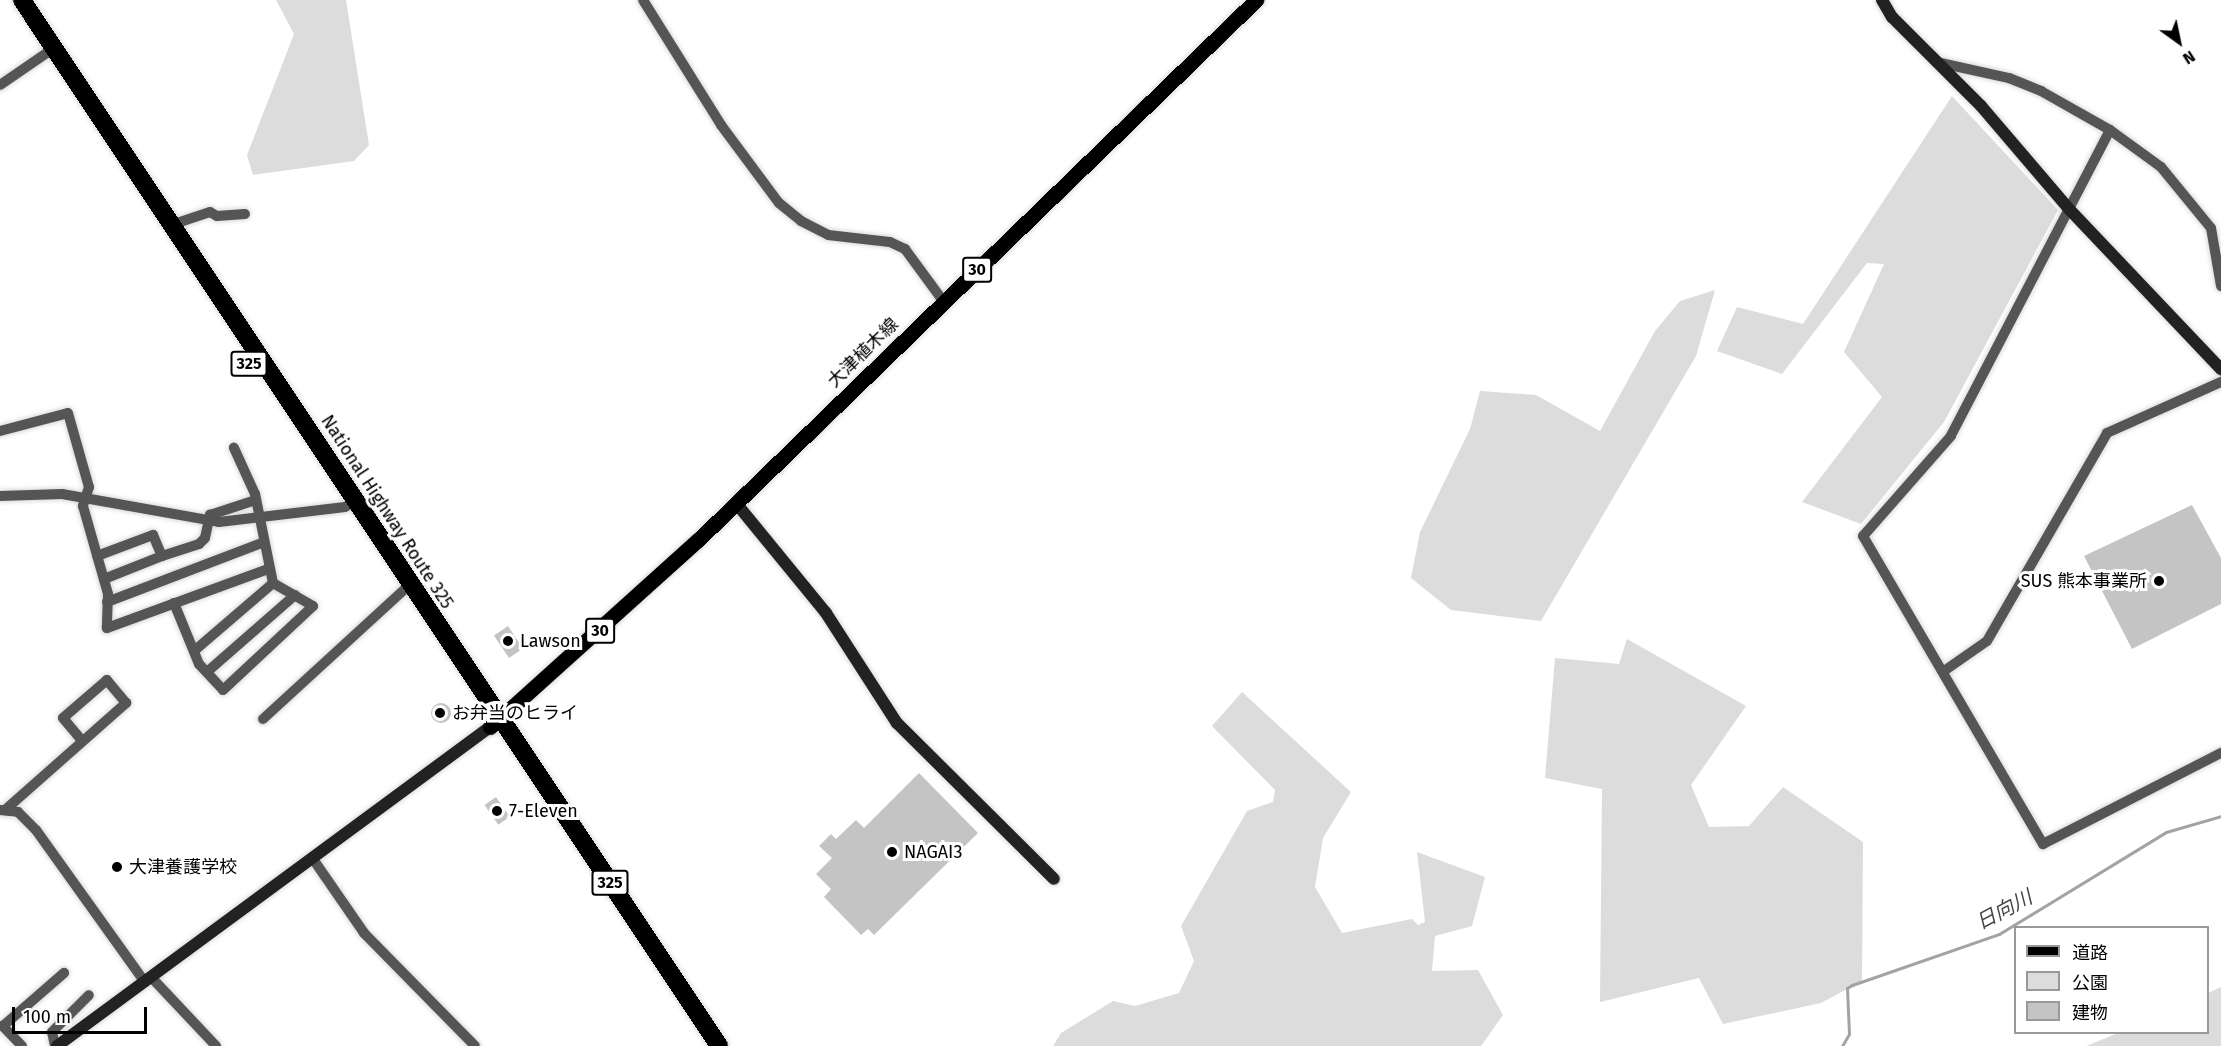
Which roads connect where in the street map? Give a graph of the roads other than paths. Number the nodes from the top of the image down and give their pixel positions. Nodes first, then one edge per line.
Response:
1 (9, 0) edge
2 (22, 0) edge
3 (643, 0) edge
4 (1256, 0) edge
5 (1882, 0) edge
6 (49, 51) junction
7 (1936, 62) junction
8 (0, 85) edge
9 (2110, 130) junction
10 (2069, 209) junction
11 (245, 214) dead end
12 (171, 225) junction
13 (2221, 286) edge
14 (944, 302) junction
15 (2221, 369) edge
16 (2221, 382) edge
17 (0, 431) edge
18 (234, 448) dead end
19 (0, 496) edge
20 (86, 500) junction
21 (256, 500) junction
22 (736, 503) junction
23 (350, 504) junction
24 (260, 519) junction
25 (210, 522) junction
26 (264, 542) junction
27 (98, 556) junction
28 (162, 556) junction
29 (268, 569) junction
30 (104, 579) junction
31 (273, 583) junction
32 (405, 588) junction
33 (295, 595) junction
34 (107, 602) junction
35 (174, 603) junction
36 (194, 651) junction
37 (1944, 671) junction
38 (207, 672) junction
39 (263, 719) dead end
40 (495, 724) junction
41 (82, 741) junction
42 (2221, 753) edge
43 (2, 810) edge
44 (313, 859) junction
45 (1054, 879) dead end
46 (64, 973) dead end
47 (148, 979) junction
48 (89, 995) dead end
49 (22, 1046) edge
50 (56, 1046) edge
51 (216, 1046) edge
52 (475, 1046) edge
53 (705, 1046) edge
54 (719, 1046) edge

1 - 6 highway, National Highway Route 325 / 325
2 - 6 highway, National Highway Route 325 / 325
3 - 14 street
4 - 14 main road, 大津植木線 / 30
5 - 7 street
6 - 8 street
6 - 12 highway, National Highway Route 325 / 325
6 - 23 highway, National Highway Route 325 / 325
7 - 9 street
7 - 10 street
9 - 10 street
9 - 13 street
10 - 15 street
10 - 37 street
11 - 12 street
12 - 23 highway, National Highway Route 325 / 325
14 - 22 main road, 大津植木線 / 30
16 - 37 street
17 - 20 street
18 - 21 street
19 - 20 street
20 - 25 street
20 - 27 street
21 - 24 street
21 - 25 street
22 - 40 main road, 大津植木線 / 30
22 - 45 street
23 - 24 street
23 - 32 highway, National Highway Route 325 / 325
24 - 25 street
24 - 26 street
25 - 28 street
26 - 29 street
26 - 34 street
27 - 28 street
27 - 30 street
28 - 30 street
29 - 31 street
29 - 35 street
30 - 34 street
31 - 33 street
31 - 36 street
32 - 39 street
32 - 40 highway, National Highway Route 325 / 325
33 - 38 street
33 - 38 street
34 - 35 street
35 - 36 street
36 - 38 street
37 - 42 street
40 - 44 street
40 - 53 highway, National Highway Route 325 / 325
40 - 54 highway, National Highway Route 325 / 325
41 - 41 street
41 - 43 street
43 - 47 street
44 - 47 street
44 - 52 street
46 - 49 street
47 - 50 street
47 - 51 street
48 - 50 street

